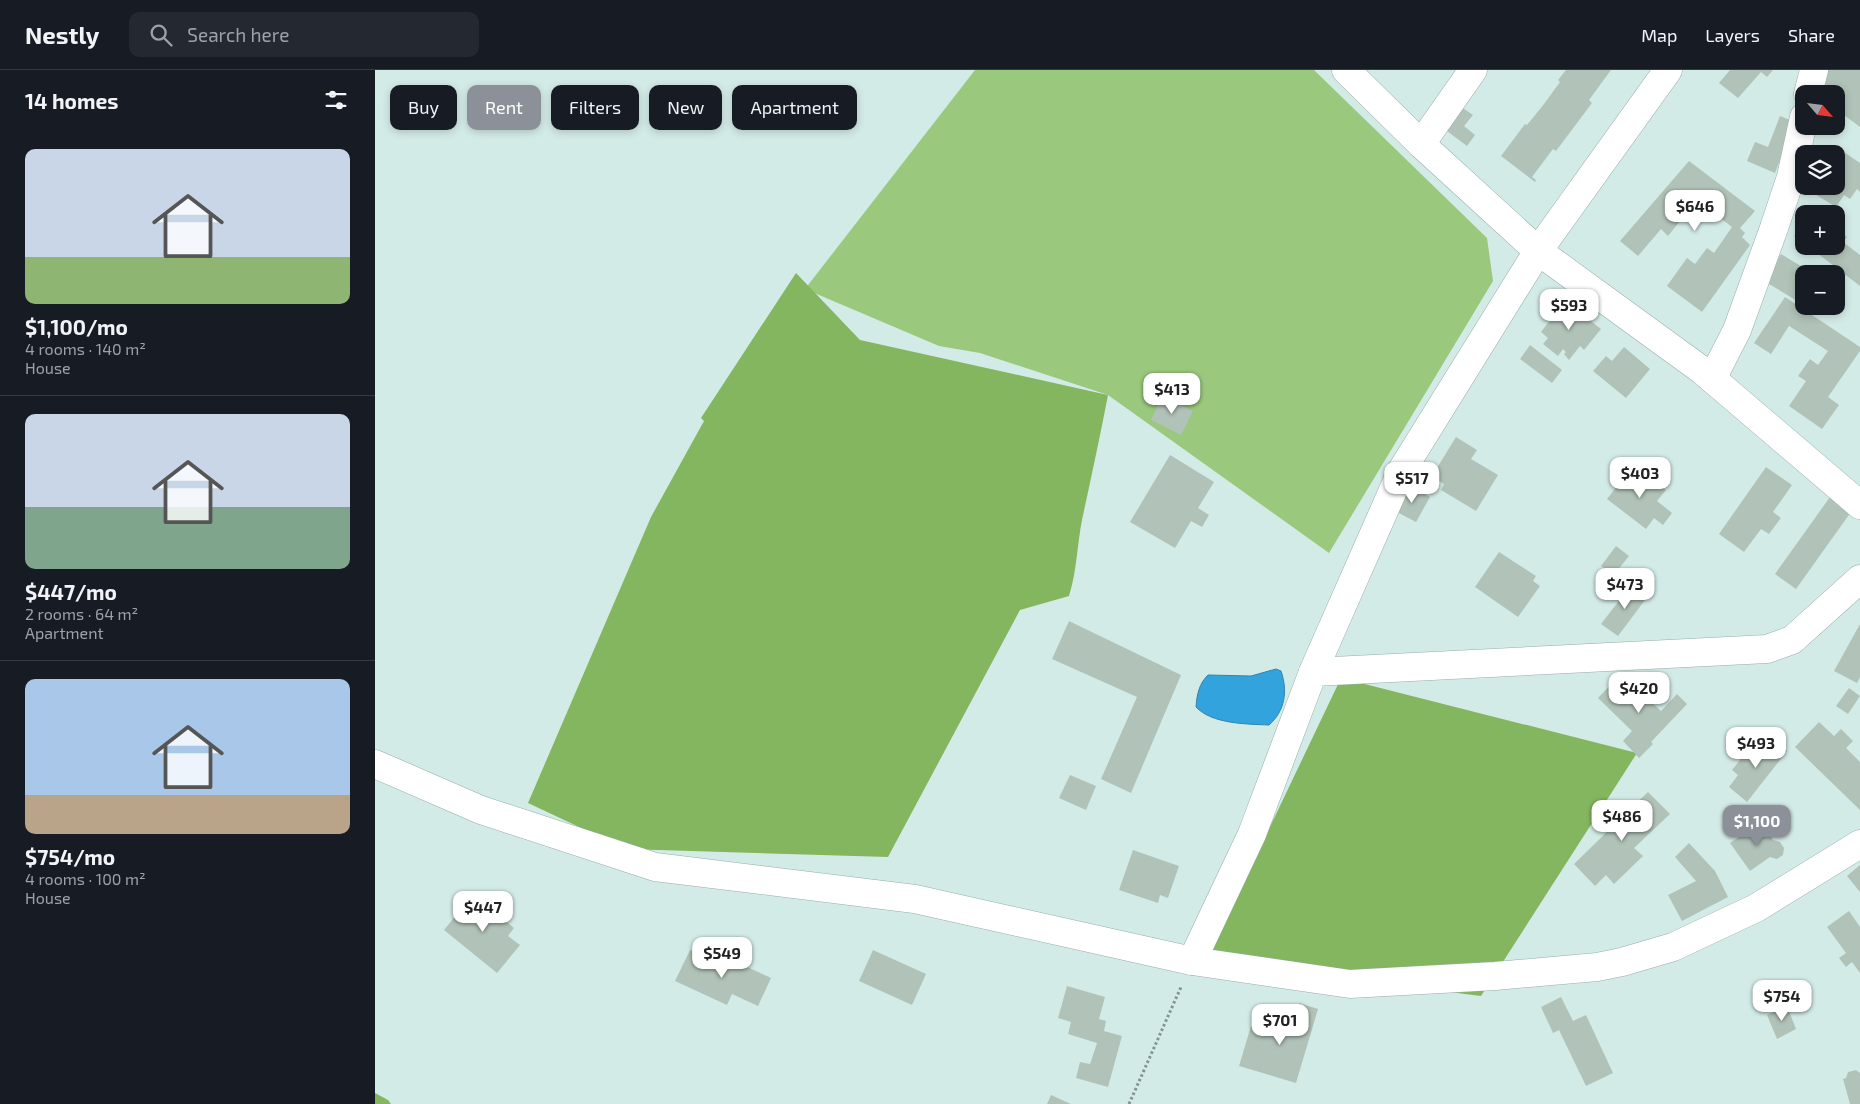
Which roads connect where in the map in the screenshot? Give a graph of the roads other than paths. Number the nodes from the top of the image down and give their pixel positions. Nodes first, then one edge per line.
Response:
1 (1346, 70) edge
2 (1473, 70) edge
3 (1668, 70) edge
4 (1814, 70) edge
5 (1810, 85) edge
6 (1800, 135) edge
7 (1421, 144) junction
8 (1538, 250) junction
9 (1711, 379) junction
10 (1860, 506) edge
11 (1860, 580) edge
12 (1313, 672) junction
13 (375, 764) edge
14 (1860, 844) edge
15 (1192, 961) junction

1 - 7 street
2 - 7 street
3 - 8 street
4 - 5 street
6 - 9 street
7 - 8 street
8 - 9 street
8 - 12 street
9 - 10 street
11 - 12 street
12 - 15 street
13 - 15 street
14 - 15 street

